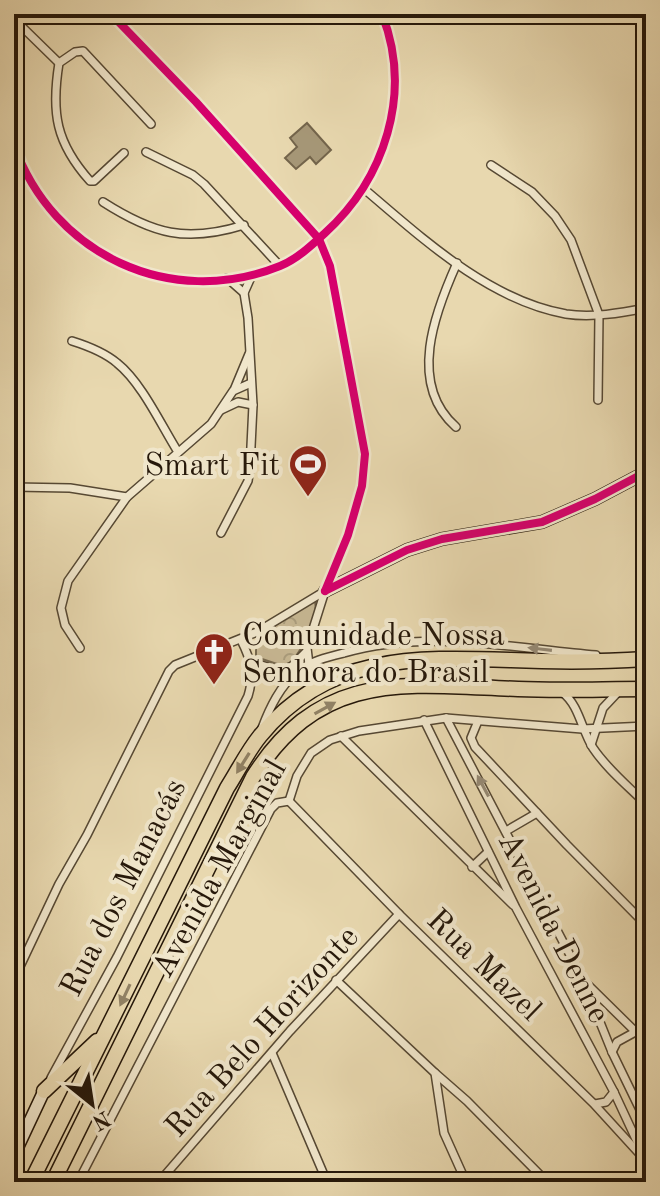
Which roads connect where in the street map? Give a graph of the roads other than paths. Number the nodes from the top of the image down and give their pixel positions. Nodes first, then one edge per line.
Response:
1 (18, 14) edge
2 (111, 14) edge
3 (382, 14) edge
4 (14, 21) edge
5 (59, 63) junction
6 (151, 124) dead end
7 (14, 145) edge
8 (146, 152) dead end
9 (124, 153) dead end
10 (491, 165) dead end
11 (363, 188) junction
12 (103, 202) dead end
13 (244, 225) junction
14 (319, 239) junction
15 (457, 263) junction
16 (280, 266) junction
17 (252, 275) junction
18 (227, 278) junction
19 (244, 293) junction
20 (646, 308) edge
21 (599, 315) junction
22 (72, 341) dead end
23 (250, 352) junction
24 (251, 383) junction
25 (233, 391) junction
26 (598, 400) dead end
27 (253, 405) junction
28 (220, 412) junction
29 (456, 427) dead end
30 (178, 452) junction
31 (646, 472) edge
32 (14, 487) edge
33 (127, 497) junction
34 (221, 533) dead end
35 (325, 591) junction
36 (241, 640) junction
37 (80, 648) dead end
38 (306, 652) junction
39 (646, 659) edge
40 (252, 662) junction
41 (309, 665) junction
42 (280, 671) junction
43 (289, 680) junction
44 (621, 689) junction
45 (646, 689) edge
46 (557, 690) junction
47 (446, 718) junction
48 (424, 720) junction
49 (478, 721) junction
50 (646, 726) edge
51 (582, 729) junction
52 (597, 729) junction
53 (341, 736) junction
54 (259, 737) junction
55 (591, 745) junction
56 (289, 801) junction
57 (646, 804) edge
58 (537, 813) junction
59 (506, 831) junction
60 (488, 852) junction
61 (472, 867) junction
62 (516, 908) junction
63 (399, 914) junction
64 (646, 925) edge
65 (14, 979) edge
66 (336, 980) junction
67 (583, 980) junction
68 (108, 1029) junction
69 (637, 1031) junction
70 (646, 1042) edge
71 (612, 1052) junction
72 (272, 1053) junction
73 (435, 1073) junction
74 (44, 1091) junction
75 (614, 1092) junction
76 (593, 1103) junction
77 (646, 1122) edge
78 (14, 1155) edge
79 (645, 1158) edge
80 (31, 1182) edge
81 (53, 1182) edge
82 (78, 1182) edge
83 (159, 1182) edge
84 (327, 1182) edge
85 (466, 1182) edge
86 (547, 1182) edge

1 - 4 street
2 - 14 street
3 - 11 street
4 - 5 street
5 - 6 street
5 - 9 street
7 - 18 street
8 - 13 street
10 - 21 street
11 - 14 street
11 - 15 street
12 - 13 street
13 - 16 street
14 - 16 street
14 - 35 street
15 - 21 street
15 - 29 street
16 - 17 street
17 - 18 street
17 - 19 street
18 - 19 street
19 - 23 street
20 - 21 street
21 - 26 street
22 - 30 street
23 - 24 street
23 - 25 street
24 - 25 street
24 - 27 street
25 - 28 street
27 - 28 street
27 - 34 street
28 - 30 street
30 - 33 street
31 - 35 street
32 - 33 street
33 - 37 street
35 - 36 street
35 - 38 street
36 - 40 street
36 - 65 street
38 - 41 street
38 - 42 street
39 -> 41 street
39 - 54 highway
40 - 42 street
40 - 74 street, Rua dos Manacás
41 - 43 street
42 - 43 street
43 - 54 street
44 - 45 highway
44 - 46 highway
44 - 52 street
46 - 51 street
81 -> 46 highway
47 - 48 street, Avenida Marginal
47 - 49 street, Avenida Marginal
59 -> 47 street
48 - 53 street, Avenida Marginal
48 - 60 street, Avenida Denne
49 - 51 street, Avenida Marginal
49 - 58 street
50 - 52 street, Avenida Marginal
51 - 52 street, Avenida Marginal
51 - 55 street
52 - 55 street
53 - 56 street, Avenida Marginal
53 - 61 street
54 -> 68 highway
55 - 57 street
56 - 63 street, Rua Mazel
56 - 82 street, Avenida Marginal
58 - 59 street
58 - 64 street
59 - 67 street
60 - 61 street
60 - 62 street, Avenida Denne
61 - 62 street
62 - 75 street, Avenida Denne
63 - 66 street, Rua Belo Horizonte
63 - 76 street, Rua Mazel
66 - 72 street, Rua Belo Horizonte
66 - 73 street
67 - 69 street
67 - 71 street
68 - 74 highway
68 - 80 highway
69 - 70 street
69 - 71 street
71 - 77 street
72 - 83 street, Rua Belo Horizonte
72 - 84 street
73 - 85 street
73 - 86 street
74 - 78 street, Rua dos Manacás
75 - 76 street
75 - 79 street, Avenida Denne
76 - 79 street, Rua Mazel

